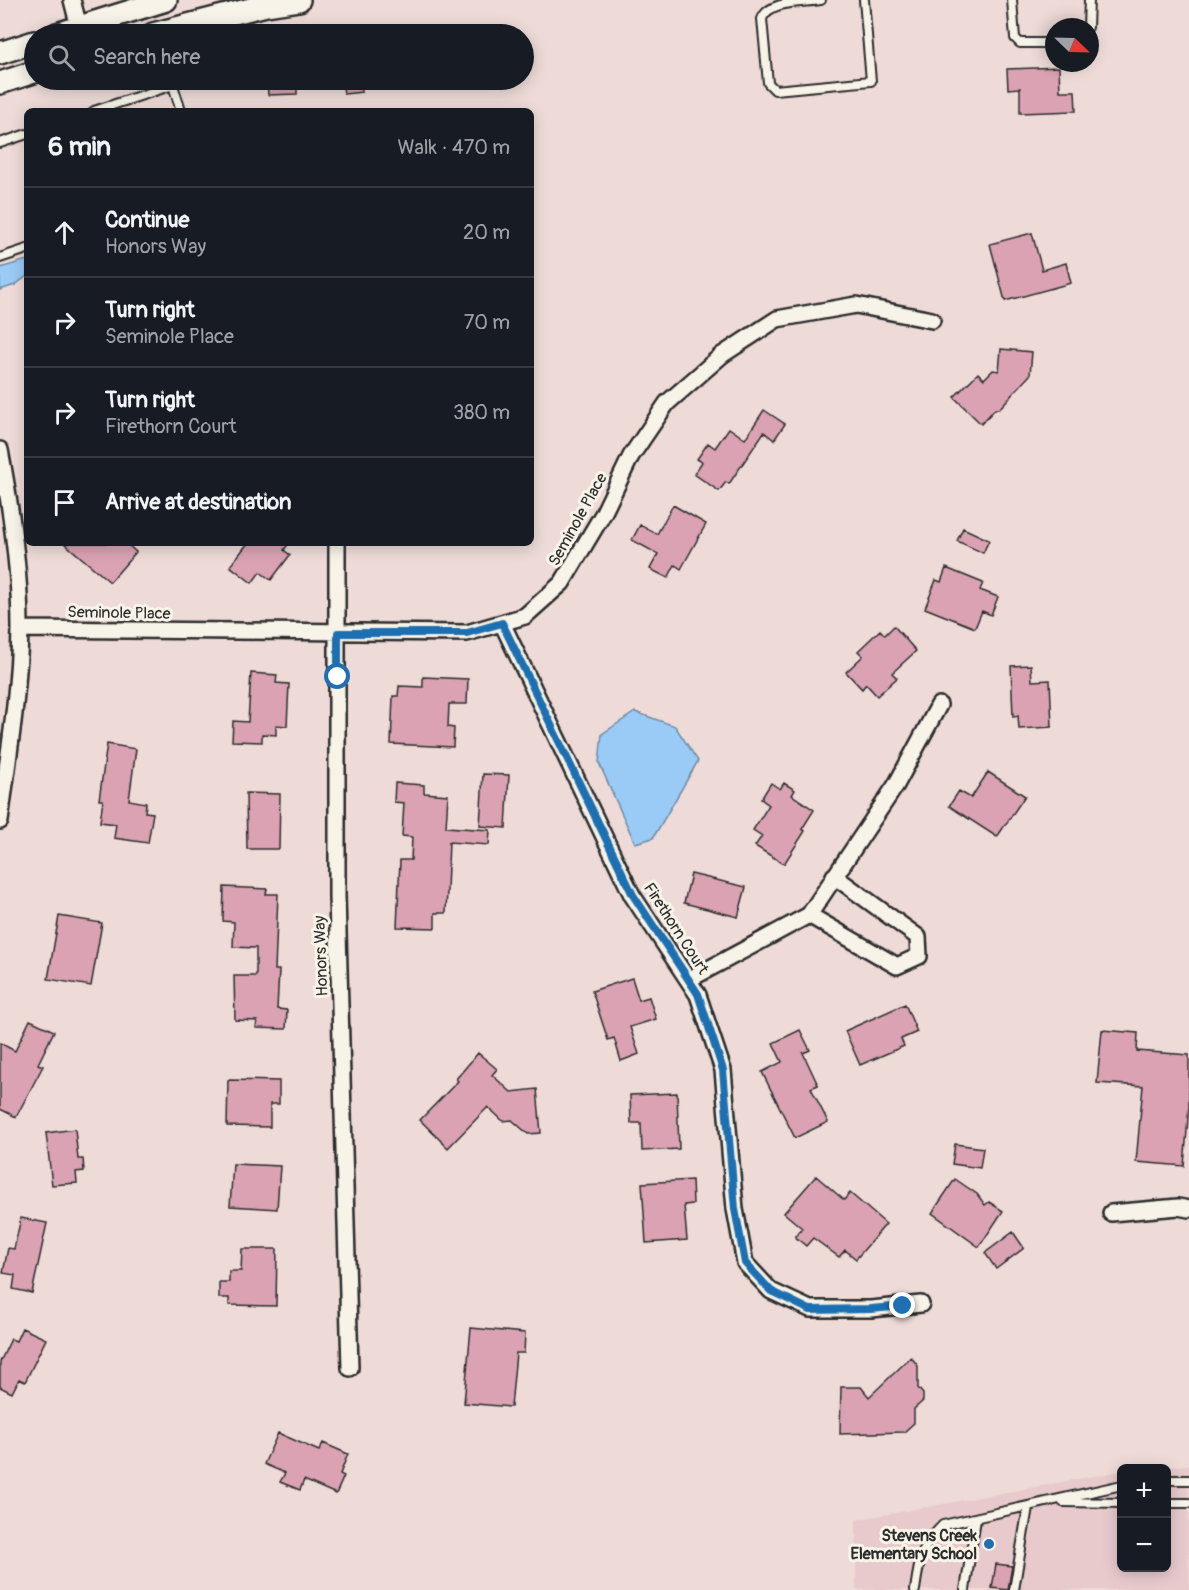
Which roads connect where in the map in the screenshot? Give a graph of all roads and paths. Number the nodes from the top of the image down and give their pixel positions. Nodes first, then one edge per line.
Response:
1 (72, 0) edge
2 (166, 0) edge
3 (299, 0) edge
4 (821, 0) edge
5 (864, 0) edge
6 (1012, 0) edge
7 (1089, 0) edge
8 (1088, 18) edge
9 (78, 24) edge
10 (89, 24) edge
11 (192, 24) edge
12 (1045, 43) edge
13 (24, 45) edge
14 (0, 53) edge
15 (24, 75) edge
16 (0, 83) edge
17 (157, 90) edge
18 (174, 90) edge
19 (103, 108) edge
20 (180, 108) edge
21 (24, 135) edge
22 (0, 143) edge
23 (24, 250) edge
24 (0, 258) edge
25 (932, 320) dead end
26 (0, 450) edge
27 (337, 546) edge
28 (502, 623) junction
29 (20, 628) junction
30 (338, 633) junction
31 (939, 705) dead end
32 (0, 821) edge
33 (834, 876) junction
34 (809, 915) junction
35 (688, 980) junction
36 (1189, 1209) edge
37 (1111, 1213) dead end
38 (921, 1304) dead end
39 (350, 1368) dead end
40 (1171, 1480) edge
41 (1189, 1480) edge
42 (1117, 1486) edge
43 (1050, 1502) junction
44 (1117, 1503) edge
45 (1171, 1503) edge
46 (1189, 1503) edge
47 (1028, 1507) junction
48 (976, 1519) junction
49 (915, 1590) edge
50 (965, 1590) edge
51 (1014, 1590) edge

1 - 9 street
2 - 10 main road
3 - 11 main road
4 - 5 lane
6 - 12 lane
7 - 8 lane
13 - 14 main road
15 - 16 main road
17 - 19 lane
18 - 20 lane
21 - 22 lane
23 - 24 lane
25 - 28 street, Seminole Place
26 - 29 street
27 - 30 street, Honors Way
28 - 30 street, Seminole Place
28 - 35 street, Firethorn Court
29 - 30 street, Seminole Place
29 - 32 street
30 - 39 street, Honors Way
31 - 33 street
33 - 34 street
33 - 34 street
34 - 35 street
35 - 38 street, Firethorn Court
36 - 37 street
40 - 41 lane
42 - 43 lane
43 - 44 lane
43 - 47 lane
45 - 46 lane
47 - 48 lane
47 - 51 lane
48 - 49 lane
48 - 50 lane

